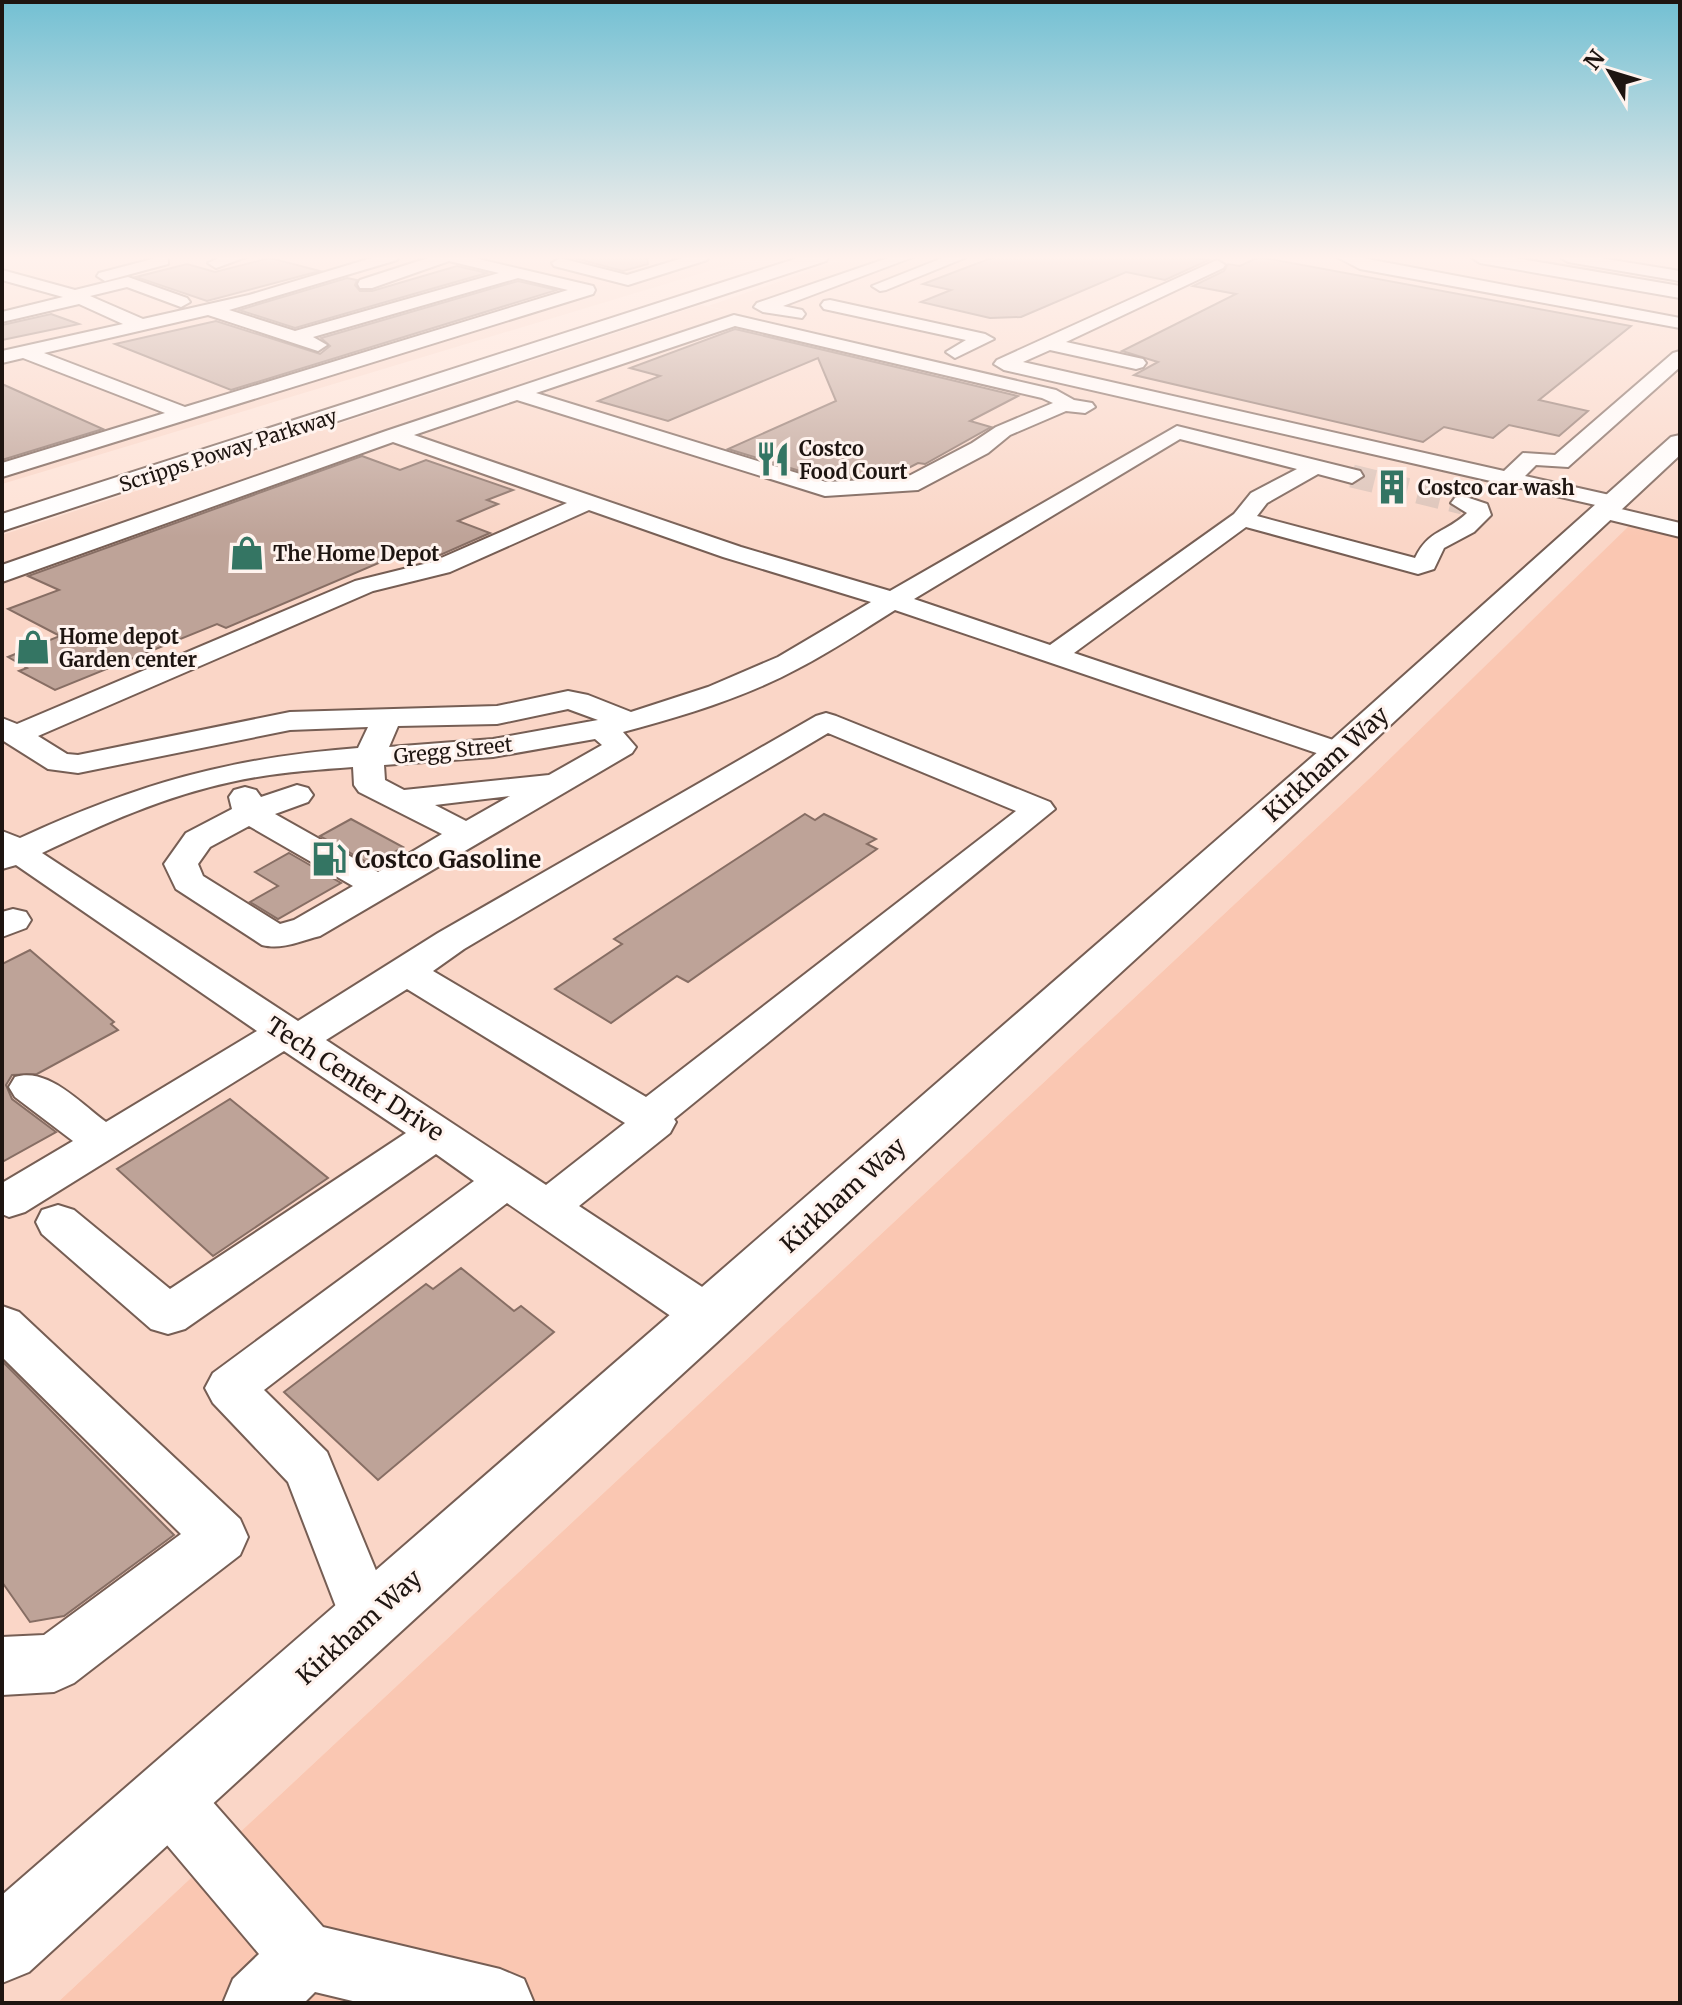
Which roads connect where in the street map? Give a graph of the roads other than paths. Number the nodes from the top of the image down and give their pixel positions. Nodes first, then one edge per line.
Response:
1 (38, 351) edge
2 (337, 351) edge
3 (390, 351) edge
4 (477, 351) edge
5 (532, 351) edge
6 (642, 351) edge
7 (864, 351) edge
8 (949, 351) edge
9 (1027, 351) edge
10 (1079, 351) edge
11 (28, 353) junction
12 (3, 357) edge
13 (1680, 357) edge
14 (363, 359) junction
15 (992, 361) junction
16 (1136, 363) dead end
17 (515, 393) junction
18 (1064, 405) junction
19 (1100, 411) dead end
20 (185, 414) junction
21 (393, 435) junction
22 (1678, 447) edge
23 (1312, 467) junction
24 (2, 470) edge
25 (1352, 476) tunnel mouth
26 (1508, 479) junction
27 (2, 501) edge
28 (588, 502) junction
29 (1611, 508) junction
30 (1467, 512) dead end
31 (1242, 519) junction
32 (2, 523) edge
33 (1680, 530) edge
34 (2, 574) edge
35 (893, 602) junction
36 (1052, 656) junction
37 (387, 717) junction
38 (614, 725) junction
39 (9, 731) edge
40 (1340, 752) junction
41 (368, 759) junction
42 (238, 771) junction
43 (558, 781) junction
44 (297, 795) dead end
45 (399, 800) junction
46 (249, 813) junction
47 (467, 834) junction
48 (7, 851) edge
49 (378, 886) junction
50 (407, 972) junction
51 (290, 1037) junction
52 (29, 1087) dead end
53 (648, 1117) junction
54 (437, 1133) junction
55 (104, 1142) junction
56 (505, 1181) junction
57 (9, 1200) dead end
58 (547, 1208) junction
59 (58, 1222) dead end
60 (708, 1316) junction
61 (2, 1326) edge
62 (368, 1619) junction
63 (2, 1666) edge
64 (167, 1797) junction
65 (2, 1945) edge
66 (304, 1956) junction
67 (257, 2003) edge
68 (500, 2003) edge

1 - 11 street
2 - 14 street
3 - 14 street
4 - 27 main road, Scripps Poway Parkway
5 - 32 main road, Scripps Poway Parkway
6 - 17 street
7 - 18 street
8 - 15 street
9 - 15 street
10 - 16 street
11 - 12 street
11 - 20 street
13 - 26 street
14 - 20 street
15 - 26 street
17 - 18 street
17 - 21 street
18 - 19 street
20 - 24 street
21 - 28 street
21 - 34 street
22 - 29 main road, Kirkham Way
23 - 25 street
23 - 31 street
23 - 35 street, Gregg Street
26 - 29 street
28 - 35 street
28 - 39 street
29 - 33 street
29 - 40 main road, Kirkham Way
30 - 31 street
31 - 36 street
35 - 36 street
35 - 38 street, Gregg Street
36 - 40 street
37 - 38 street
37 - 39 street
37 - 41 street
38 - 41 street, Gregg Street
38 - 43 street
40 - 60 main road, Kirkham Way
41 - 42 street, Gregg Street
41 - 45 street
42 - 46 street
42 - 48 street, Gregg Street
43 - 45 street
43 - 47 street
44 - 46 street
45 - 47 street
46 - 49 street
46 - 49 street
47 - 49 street
48 - 51 street, Tech Center Drive
50 - 51 street
50 - 53 street
50 - 53 street
51 - 54 street, Tech Center Drive
51 - 55 street
52 - 55 street
53 - 58 street
54 - 56 street, Tech Center Drive
54 - 59 street
55 - 57 street
56 - 58 street, Tech Center Drive
56 - 62 street
58 - 60 street, Tech Center Drive
60 - 62 main road, Kirkham Way
61 - 63 street
62 - 64 main road, Kirkham Way
64 - 65 main road, Kirkham Way
64 - 66 street
66 - 67 street
66 - 68 street

